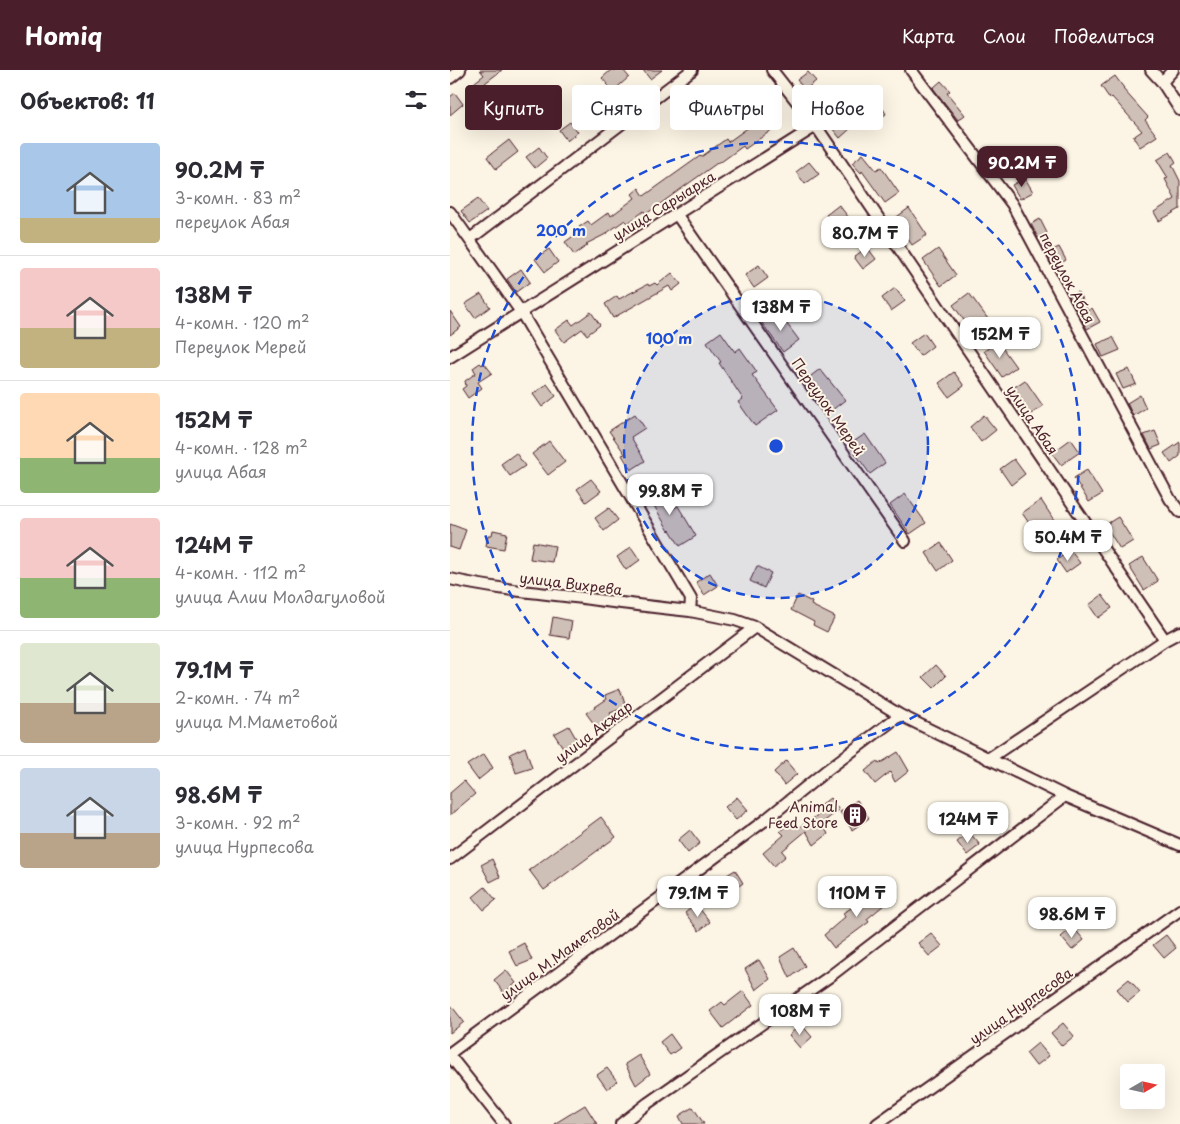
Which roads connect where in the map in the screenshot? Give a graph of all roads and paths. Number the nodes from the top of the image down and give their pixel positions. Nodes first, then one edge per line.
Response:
1 (460, 70) edge
2 (692, 70) edge
3 (772, 70) edge
4 (911, 70) edge
5 (1151, 70) edge
6 (1173, 70) edge
7 (450, 78) edge
8 (1162, 82) junction
9 (792, 95) edge
10 (1180, 110) edge
11 (810, 130) edge
12 (819, 130) edge
13 (450, 212) edge
14 (677, 215) junction
15 (470, 239) junction
16 (521, 312) junction
17 (450, 357) edge
18 (1180, 512) edge
19 (905, 541) dead end
20 (450, 579) edge
21 (690, 611) junction
22 (754, 627) junction
23 (1180, 632) edge
24 (1164, 640) junction
25 (900, 715) junction
26 (988, 759) junction
27 (1065, 796) junction
28 (1180, 845) edge
29 (450, 859) edge
30 (1180, 910) edge
31 (450, 1055) edge
32 (504, 1124) edge
33 (620, 1124) edge
34 (877, 1124) edge

1 - 7 street
2 - 15 street
3 - 9 street, улица Абая
4 - 18 street, переулок Абая
5 - 8 street
6 - 8 street
8 - 10 street
11 - 14 street, улица Сарыарка
12 - 24 street, улица Абая
13 - 15 street
14 - 16 street, улица Сарыарка
14 - 19 street, Переулок Мерей
15 - 16 street
16 - 17 street, улица Сарыарка
16 - 21 street
20 - 21 street, улица Вихрева
21 - 22 street, улица Вихрева
22 - 25 street, улица Вихрева
22 - 29 street, улица Акжар
23 - 24 street
24 - 26 street
25 - 26 street, улица Вихрева
25 - 31 street, улица М.Маметовой
26 - 27 street, улица Вихрева
27 - 28 street, улица Вихрева
27 - 33 street
30 - 34 street, улица Нурпесова
31 - 32 street

